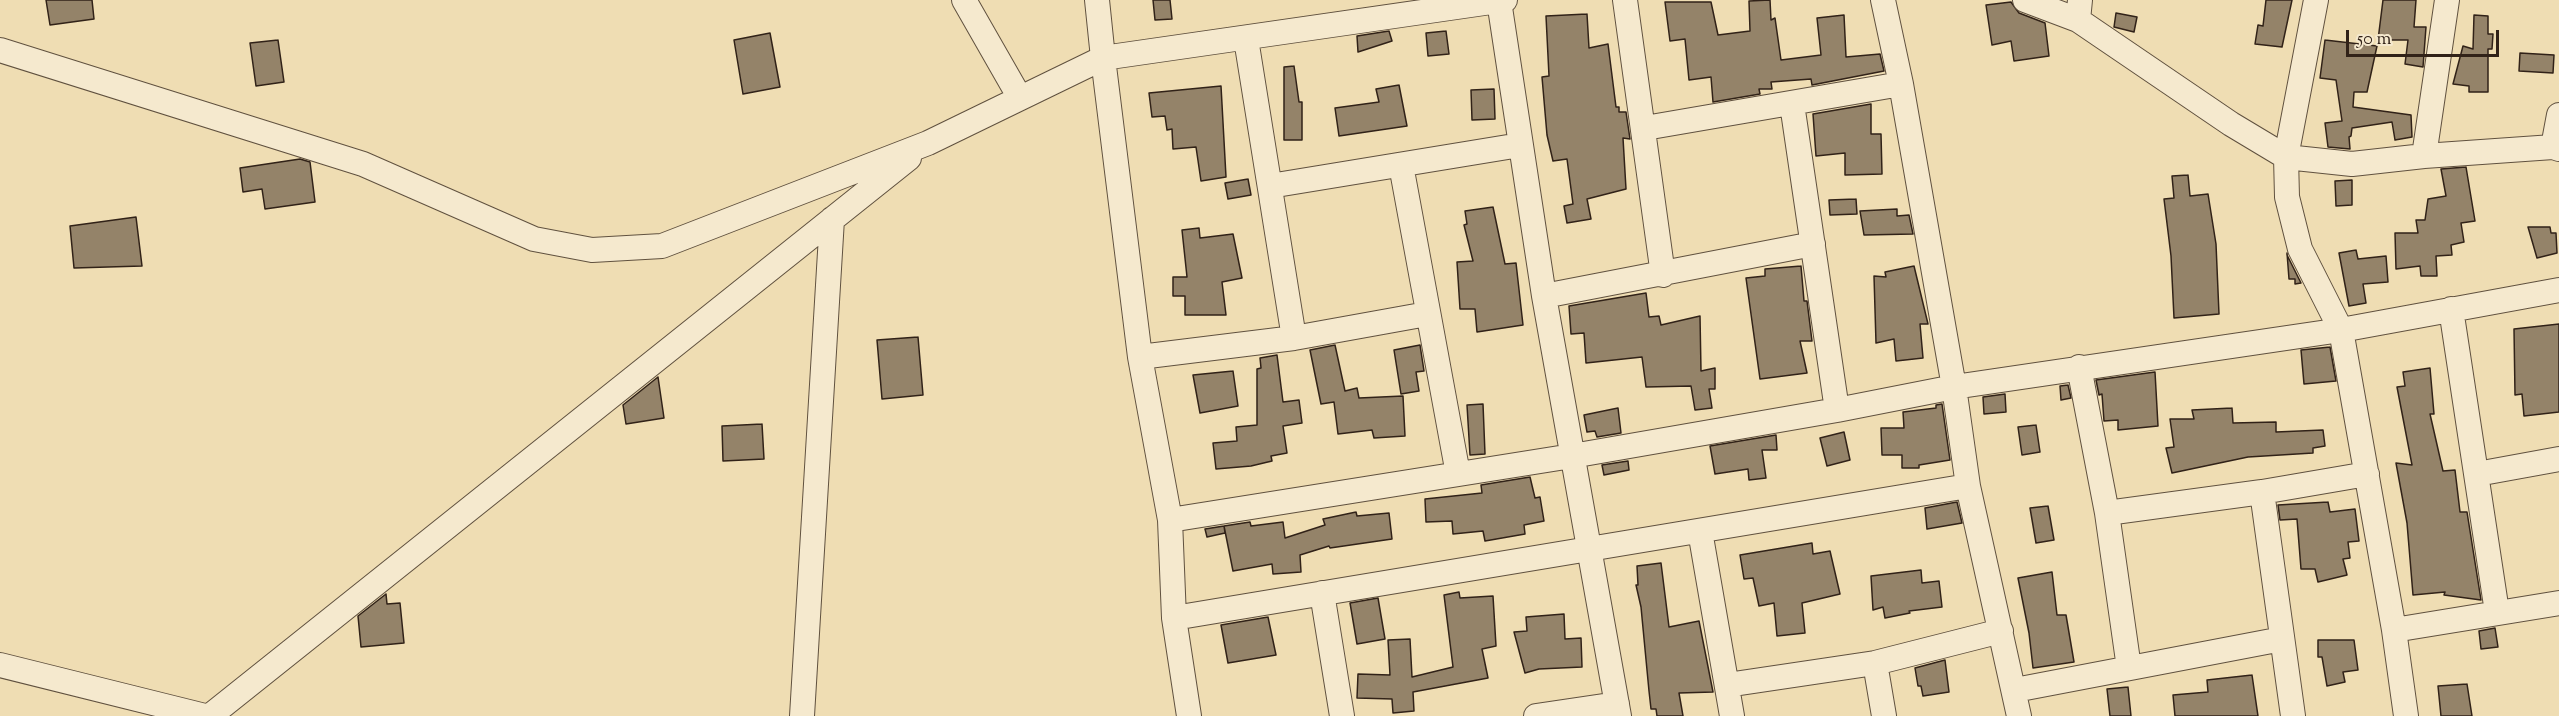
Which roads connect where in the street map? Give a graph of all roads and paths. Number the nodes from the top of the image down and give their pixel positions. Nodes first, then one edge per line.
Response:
1 (964, 0) edge
2 (1097, 0) edge
3 (1505, 0) edge
4 (1625, 0) edge
5 (1883, 0) edge
6 (2025, 0) edge
7 (2316, 0) edge
8 (2447, 0) edge
9 (1499, 1) edge
10 (2079, 10) edge
11 (1245, 39) junction
12 (0, 50) edge
13 (1103, 57) junction
14 (1901, 84) junction
15 (1020, 98) junction
16 (1792, 104) junction
17 (2559, 116) edge
18 (1644, 128) junction
19 (928, 143) junction
20 (1520, 145) junction
21 (2556, 148) edge
22 (2424, 156) junction
23 (2286, 157) junction
24 (1401, 165) junction
25 (1270, 186) junction
26 (832, 219) junction
27 (1813, 244) junction
28 (1663, 275) junction
29 (2559, 290) edge
30 (1544, 296) junction
31 (2451, 309) junction
32 (1427, 314) junction
33 (2341, 330) junction
34 (1294, 338) junction
35 (1140, 357) junction
36 (2079, 367) junction
37 (1954, 387) junction
38 (1837, 410) junction
39 (1572, 456) junction
40 (2559, 459) edge
41 (1458, 474) junction
42 (2367, 474) junction
43 (2477, 474) junction
44 (1968, 486) junction
45 (2262, 492) junction
46 (2107, 513) junction
47 (1170, 520) junction
48 (1700, 531) junction
49 (1590, 550) junction
50 (1322, 593) junction
51 (2559, 603) edge
52 (2498, 612) junction
53 (1174, 618) junction
54 (2001, 630) junction
55 (2394, 630) junction
56 (2282, 639) junction
57 (1875, 663) junction
58 (0, 664) edge
59 (2129, 668) junction
60 (1727, 684) junction
61 (2015, 690) junction
62 (1618, 710) edge
63 (205, 716) edge
64 (210, 716) edge
65 (802, 716) edge
66 (1189, 716) edge
67 (1342, 716) edge
68 (1536, 716) edge
69 (1732, 716) edge
70 (1884, 716) edge
71 (2019, 716) edge
72 (2293, 716) edge
73 (2406, 716) edge

1 - 15 street
2 - 13 street
3 - 9 street
4 - 18 street
5 - 14 street
6 - 10 street
7 - 23 street
8 - 22 street
9 - 11 street
9 - 20 street
10 - 23 street
11 - 13 street
11 - 25 street
12 - 19 street
13 - 15 street
13 - 35 street
14 - 16 street
14 - 37 street
15 - 19 street
16 - 18 street
16 - 27 street
17 - 21 street
18 - 28 street
19 - 26 street
20 - 24 street
20 - 30 street
21 - 22 street
22 - 23 street
23 - 33 street
24 - 25 street
24 - 32 street
25 - 34 street
26 - 64 street
26 - 65 street
27 - 28 street
27 - 38 street
28 - 30 street
29 - 31 street
30 - 39 street
31 - 33 street
31 - 43 street
32 - 34 street
32 - 41 street
33 - 36 street
33 - 42 street
34 - 35 street
35 - 47 street
36 - 37 street
36 - 46 street
37 - 38 street
37 - 44 street
38 - 39 street
39 - 41 street
39 - 49 street
40 - 43 street
41 - 47 street
42 - 45 street
42 - 55 street
43 - 52 street
44 - 48 street
44 - 54 street
45 - 46 street
45 - 56 street
46 - 59 street
47 - 53 street
48 - 49 street
48 - 60 street
49 - 50 street
49 - 62 street
50 - 53 street
50 - 67 street
51 - 52 street
52 - 55 street
53 - 66 street
54 - 57 street
54 - 61 street
55 - 73 street
56 - 59 street
56 - 72 street
57 - 60 street
57 - 70 street
58 - 63 street
59 - 61 street
60 - 69 street
61 - 71 street
62 - 68 street

